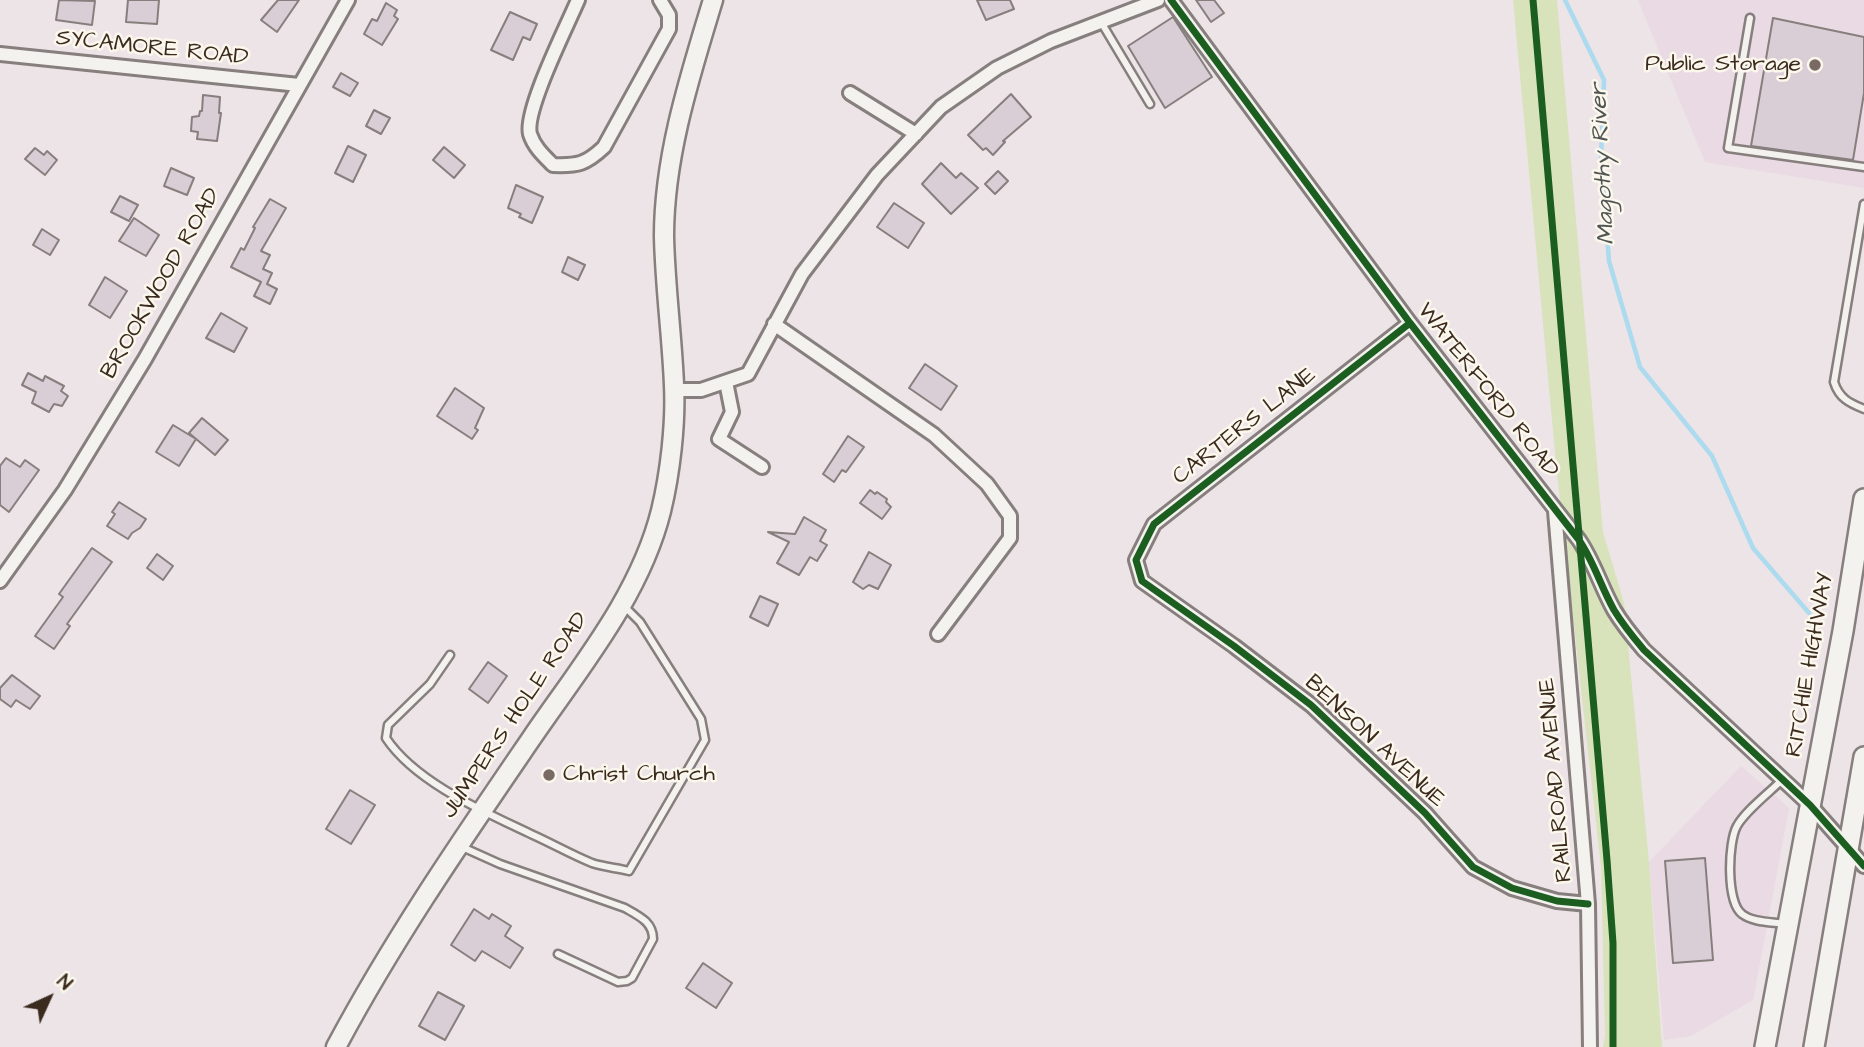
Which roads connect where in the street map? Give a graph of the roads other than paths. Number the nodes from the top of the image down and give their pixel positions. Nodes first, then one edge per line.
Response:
1 (348, 0) edge
2 (578, 0) edge
3 (660, 0) edge
4 (713, 0) edge
5 (1158, 0) edge
6 (1171, 0) edge
7 (1750, 18) dead end
8 (1101, 22) junction
9 (0, 54) edge
10 (299, 85) junction
11 (850, 93) dead end
12 (1150, 104) dead end
13 (916, 134) junction
14 (1864, 167) edge
15 (1864, 204) edge
16 (1410, 323) junction
17 (774, 324) junction
18 (726, 382) junction
19 (674, 390) junction
20 (1864, 410) edge
21 (762, 467) dead end
22 (1864, 499) edge
23 (1555, 511) junction
24 (0, 581) edge
25 (1142, 581) joint
26 (621, 603) junction
27 (938, 634) dead end
28 (450, 655) dead end
29 (1864, 757) edge
30 (1783, 779) junction
31 (1810, 805) junction
32 (482, 811) junction
33 (458, 845) junction
34 (1848, 848) junction
35 (1864, 866) edge
36 (1588, 904) junction
37 (1787, 924) junction
38 (558, 954) dead end
39 (336, 1047) edge
40 (1590, 1047) edge
41 (1765, 1047) edge
42 (1814, 1047) edge

1 - 10 street, BROOKWOOD ROAD
2 - 3 street
4 - 19 main road, JUMPERS HOLE ROAD
5 - 8 street
6 - 16 street, WATERFORD ROAD
7 - 14 lane
8 - 12 lane
8 - 13 street
9 - 10 street, SYCAMORE ROAD
10 - 24 street, BROOKWOOD ROAD
11 - 13 street
13 - 17 street
15 - 20 lane
16 - 23 street, WATERFORD ROAD
16 - 25 street, CARTERS LANE
17 - 18 street
17 - 27 street
18 - 19 street
18 - 21 street
19 - 26 main road, JUMPERS HOLE ROAD
22 - 31 main road, RITCHIE HIGHWAY
23 - 30 street, WATERFORD ROAD
23 - 36 street, RAILROAD AVENUE
25 - 36 street, BENSON AVENUE
26 - 32 main road, JUMPERS HOLE ROAD
26 - 32 lane
28 - 32 lane
29 - 34 main road
30 - 31 street, WATERFORD ROAD
30 - 37 lane
31 - 34 street, WATERFORD ROAD
31 - 37 main road, RITCHIE HIGHWAY
32 - 33 main road, JUMPERS HOLE ROAD
33 - 38 lane
33 - 39 main road, JUMPERS HOLE ROAD
34 - 35 street, WATERFORD ROAD
34 - 42 main road
36 - 40 street, RAILROAD AVENUE
37 - 41 main road, RITCHIE HIGHWAY

